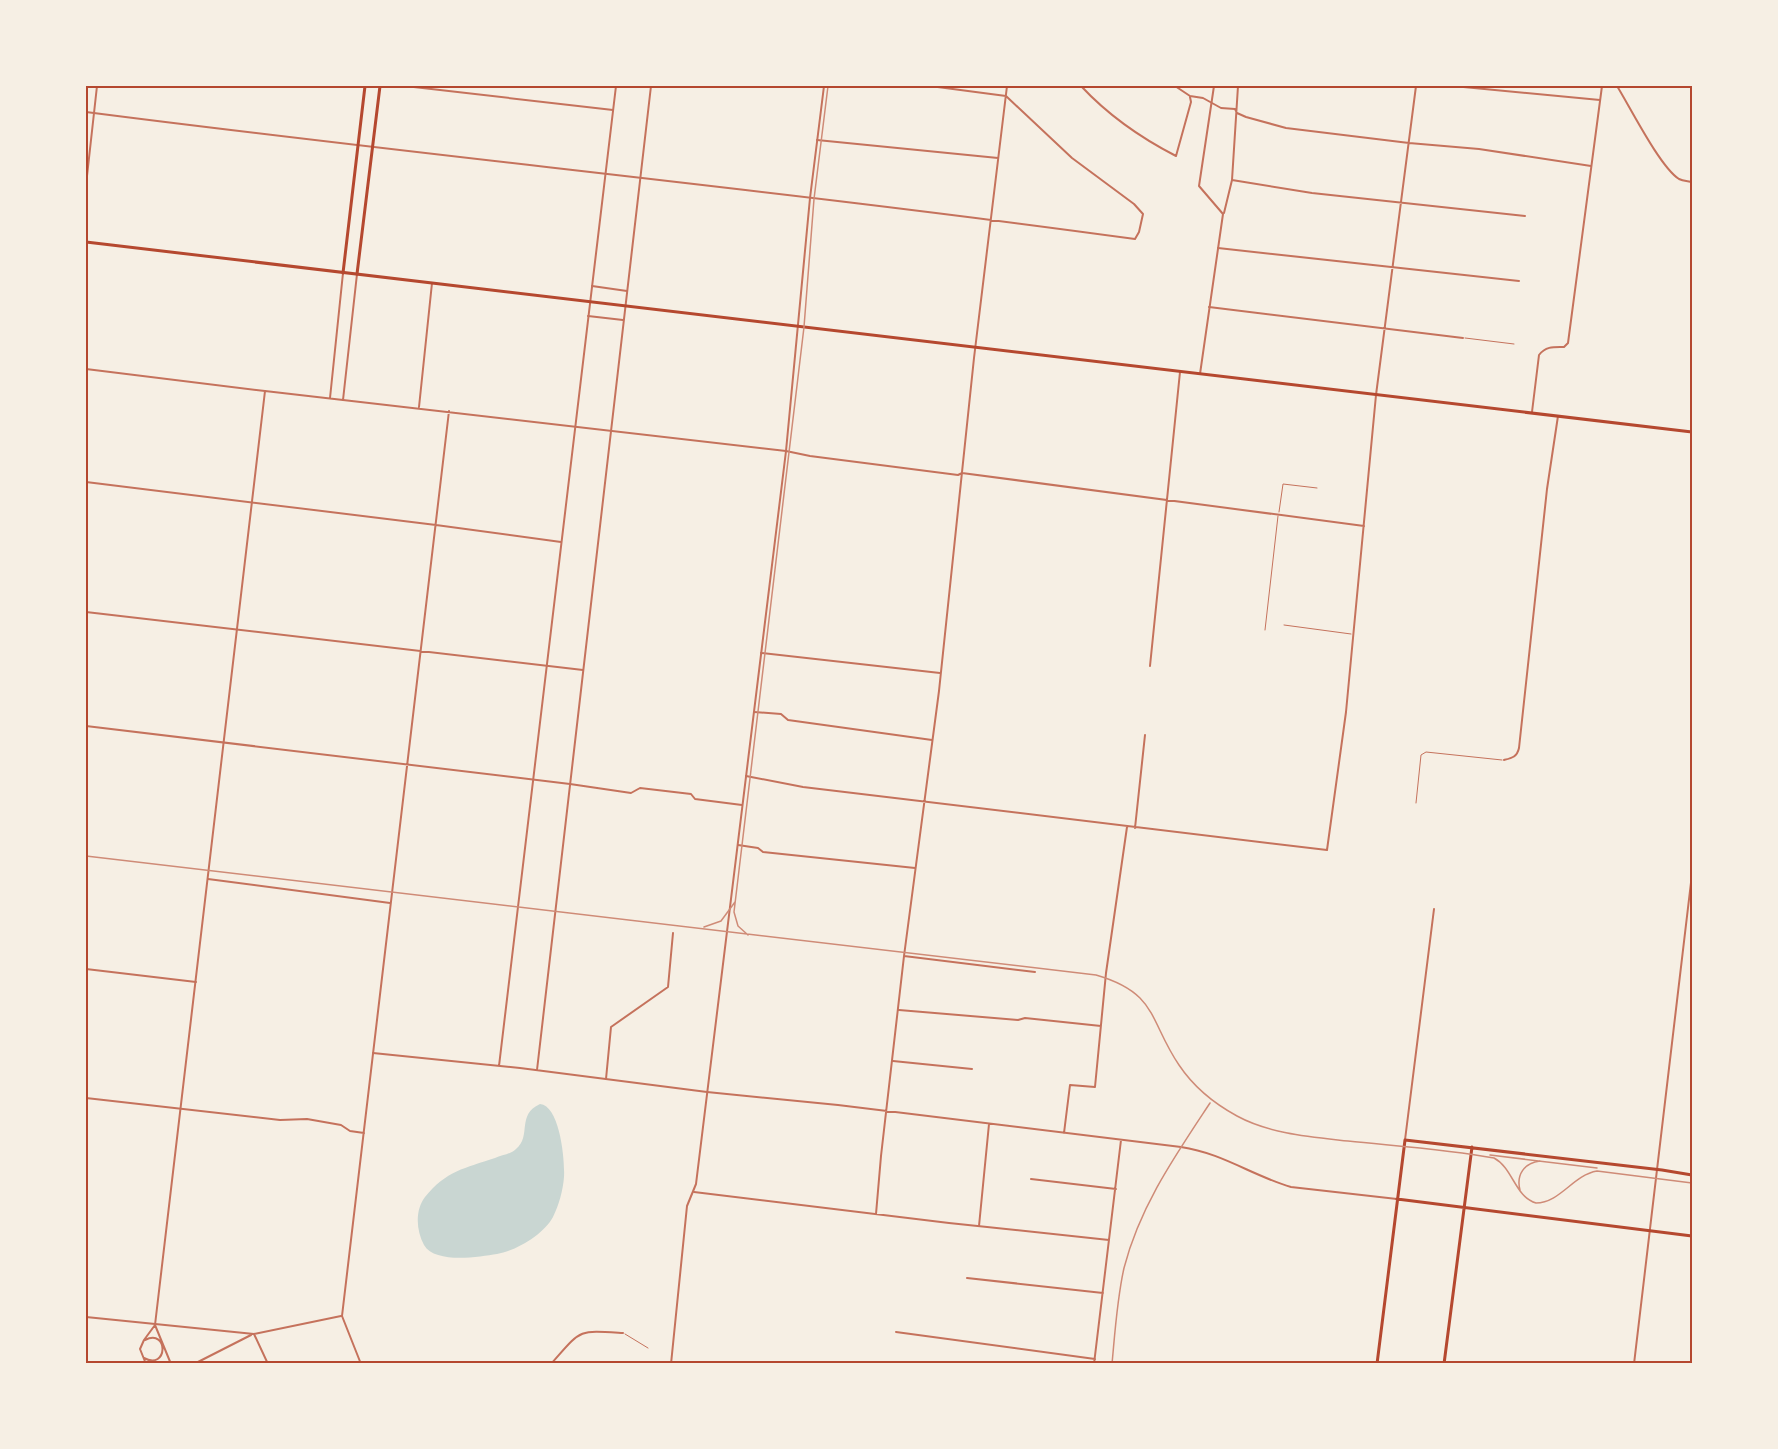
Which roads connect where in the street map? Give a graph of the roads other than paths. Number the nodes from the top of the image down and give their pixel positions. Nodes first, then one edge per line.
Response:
1 (97, 86) edge
2 (365, 86) edge
3 (380, 86) edge
4 (405, 86) edge
5 (616, 86) edge
6 (651, 86) edge
7 (824, 86) edge
8 (930, 86) edge
9 (1007, 86) edge
10 (1081, 86) edge
11 (1176, 86) edge
12 (1214, 86) edge
13 (1238, 86) edge
14 (1416, 86) edge
15 (1453, 86) edge
16 (1602, 86) edge
17 (1617, 86) edge
18 (1006, 96) junction
19 (1190, 96) junction
20 (1600, 100) junction
21 (1212, 103) junction
22 (613, 110) junction
23 (86, 112) edge
24 (1237, 112) junction
25 (94, 113) junction
26 (817, 140) junction
27 (1409, 143) junction
28 (358, 145) junction
29 (372, 147) junction
30 (998, 158) junction
31 (1591, 166) junction
32 (605, 172) junction
33 (640, 177) junction
34 (1232, 180) junction
35 (1692, 182) edge
36 (86, 185) edge
37 (810, 198) junction
38 (1401, 202) junction
39 (1223, 214) junction
40 (1525, 216) dead end
41 (991, 219) junction
42 (86, 242) edge
43 (1218, 248) junction
44 (1394, 267) junction
45 (343, 273) junction
46 (357, 274) junction
47 (1519, 281) dead end
48 (432, 283) junction
49 (592, 286) junction
50 (627, 291) junction
51 (590, 302) junction
52 (625, 306) junction
53 (1209, 307) junction
54 (588, 316) junction
55 (623, 320) junction
56 (798, 327) junction
57 (1386, 329) junction
58 (1463, 338) joint
59 (1514, 344) dead end
60 (976, 348) junction
61 (86, 369) edge
62 (1180, 372) junction
63 (1200, 374) junction
64 (265, 391) junction
65 (1376, 395) junction
66 (330, 398) junction
67 (343, 400) junction
68 (419, 407) junction
69 (449, 411) junction
70 (1532, 413) junction
71 (1558, 416) junction
72 (575, 426) junction
73 (611, 431) junction
74 (1692, 432) edge
75 (786, 451) junction
76 (962, 474) junction
77 (86, 482) edge
78 (1317, 488) dead end
79 (1167, 500) junction
80 (253, 502) junction
81 (1279, 515) junction
82 (436, 525) junction
83 (1364, 526) junction
84 (561, 542) junction
85 (86, 612) edge
86 (1284, 625) dead end
87 (238, 628) junction
88 (1265, 630) dead end
89 (1353, 634) junction
90 (421, 650) junction
91 (761, 654) junction
92 (547, 666) junction
93 (1150, 666) dead end
94 (583, 670) junction
95 (941, 673) junction
96 (754, 712) junction
97 (86, 726) edge
98 (1145, 735) dead end
99 (933, 740) junction
100 (224, 743) junction
101 (1503, 760) joint
102 (407, 765) junction
103 (746, 776) junction
104 (533, 779) junction
105 (570, 784) junction
106 (924, 802) junction
107 (1416, 803) dead end
108 (742, 805) junction
109 (1127, 827) junction
110 (1135, 828) junction
111 (738, 845) junction
112 (915, 867) junction
113 (1692, 874) edge
114 (208, 879) junction
115 (391, 903) junction
116 (1434, 909) dead end
117 (673, 933) dead end
118 (904, 956) junction
119 (86, 969) edge
120 (1035, 972) dead end
121 (196, 982) junction
122 (899, 1010) junction
123 (1101, 1026) junction
124 (373, 1053) junction
125 (893, 1060) junction
126 (499, 1066) junction
127 (537, 1070) junction
128 (972, 1070) dead end
129 (606, 1079) junction
130 (707, 1092) junction
131 (86, 1098) edge
132 (181, 1109) junction
133 (886, 1111) junction
134 (989, 1124) junction
135 (364, 1133) junction
136 (1064, 1133) junction
137 (1120, 1140) junction
138 (1405, 1140) junction
139 (1472, 1147) junction
140 (1656, 1169) junction
141 (1692, 1175) edge
142 (1031, 1179) dead end
143 (1116, 1189) junction
144 (694, 1192) junction
145 (1397, 1199) junction
146 (1465, 1207) junction
147 (876, 1214) junction
148 (978, 1226) junction
149 (1649, 1231) junction
150 (1692, 1236) edge
151 (1109, 1240) junction
152 (967, 1278) dead end
153 (1103, 1293) junction
154 (342, 1316) junction
155 (86, 1317) edge
156 (155, 1324) junction
157 (896, 1332) dead end
158 (624, 1333) joint
159 (254, 1334) junction
160 (141, 1344) junction
161 (163, 1344) junction
162 (648, 1348) dead end
163 (141, 1354) junction
164 (1094, 1361) edge
165 (146, 1364) edge
166 (171, 1364) edge
167 (194, 1364) edge
168 (268, 1364) edge
169 (361, 1364) edge
170 (551, 1364) edge
171 (671, 1364) edge
172 (1377, 1364) edge
173 (1444, 1364) edge
174 (1634, 1364) edge

1 - 25 street
2 - 28 main road
3 - 29 main road
4 - 22 street
5 - 22 street
6 - 33 street
7 - 26 street
8 - 18 street
9 - 18 street
10 - 19 street
11 - 19 street
12 - 21 street
13 - 24 street
14 - 27 street
15 - 20 street
16 - 20 street
17 - 35 street
18 - 30 street
18 - 41 street
19 - 21 street
20 - 31 street
21 - 24 street
21 - 39 street
22 - 32 street
23 - 25 street
24 - 27 street
24 - 34 street
25 - 28 street
25 - 36 street
26 - 30 street
26 - 37 street
27 - 31 street
27 - 38 street
28 - 29 street
28 - 45 main road
29 - 32 street
29 - 46 main road
30 - 41 street
31 - 70 street
32 - 33 street
32 - 49 street
33 - 37 street
33 - 50 street
34 - 38 street
34 - 39 street
37 - 41 street
37 - 56 street
38 - 40 street
38 - 44 street
39 - 43 street
41 - 60 street
42 - 45 main road
43 - 44 street
43 - 53 street
44 - 47 street
44 - 57 street
45 - 46 main road
45 - 66 street
46 - 48 main road
46 - 67 street
48 - 51 main road
48 - 68 street
49 - 50 street
49 - 51 street
50 - 52 street
51 - 52 main road
51 - 54 street
52 - 55 street
52 - 56 main road
53 - 57 street
53 - 63 street
54 - 55 street
54 - 72 street
55 - 73 street
56 - 60 main road
56 - 75 street
57 - 58 street
57 - 65 street
58 - 59 lane
60 - 62 main road
60 - 76 street
61 - 64 street
62 - 63 main road
62 - 79 street
63 - 65 main road
64 - 66 street
64 - 80 street
65 - 70 main road
65 - 83 street
66 - 67 street
67 - 68 street
68 - 69 street
69 - 72 street
69 - 82 street
70 - 71 main road
71 - 74 main road
71 - 101 street
72 - 73 street
72 - 84 street
73 - 75 street
73 - 94 street
75 - 76 street
75 - 91 street
76 - 79 street
76 - 95 street
77 - 80 street
78 - 81 lane
79 - 81 street
79 - 93 street
80 - 82 street
80 - 87 street
81 - 83 street
81 - 88 lane
82 - 84 street
82 - 90 street
83 - 89 street
84 - 92 street
85 - 87 street
86 - 89 lane
87 - 90 street
87 - 100 street
89 - 110 street
90 - 92 street
90 - 102 street
91 - 95 street
91 - 96 street
92 - 94 street
92 - 104 street
94 - 105 street
95 - 99 street
96 - 99 street
96 - 103 street
97 - 100 street
98 - 110 street
99 - 106 street
100 - 102 street
100 - 114 street
101 - 107 lane
102 - 104 street
102 - 115 street
103 - 106 street
103 - 108 street
104 - 105 street
104 - 126 street
105 - 108 street
105 - 127 street
106 - 109 street
106 - 112 street
108 - 111 street
109 - 110 street
109 - 123 street
111 - 112 street
111 - 130 street
112 - 118 street
113 - 140 street
114 - 115 street
114 - 121 street
115 - 124 street
116 - 138 street
117 - 129 street
118 - 120 street
118 - 122 street
119 - 121 street
121 - 132 street
122 - 123 street
122 - 125 street
123 - 136 street
124 - 126 street
124 - 135 street
125 - 128 street
125 - 133 street
126 - 127 street
127 - 129 street
129 - 130 street
130 - 133 street
130 - 144 street
131 - 132 street
132 - 135 street
132 - 156 street
133 - 134 street
133 - 147 street
134 - 136 street
134 - 148 street
135 - 154 street
136 - 137 street
137 - 143 street
137 - 145 street
138 - 139 main road
138 - 145 main road
139 - 140 main road
139 - 146 main road
140 - 141 main road
140 - 149 street
142 - 143 street
143 - 151 street
144 - 147 street
144 - 171 street
145 - 146 main road
145 - 172 main road
146 - 149 main road
146 - 173 main road
147 - 148 street
148 - 151 street
149 - 150 main road
149 - 174 street
151 - 153 street
152 - 153 street
153 - 164 street
154 - 159 street
154 - 169 street
155 - 156 street
156 - 159 street
156 - 160 street
156 - 161 street
157 - 164 street
158 - 162 lane
158 - 170 street
159 - 167 street
159 - 168 street
160 - 161 street
160 - 163 street
161 - 163 street
161 - 166 street
163 - 165 street

